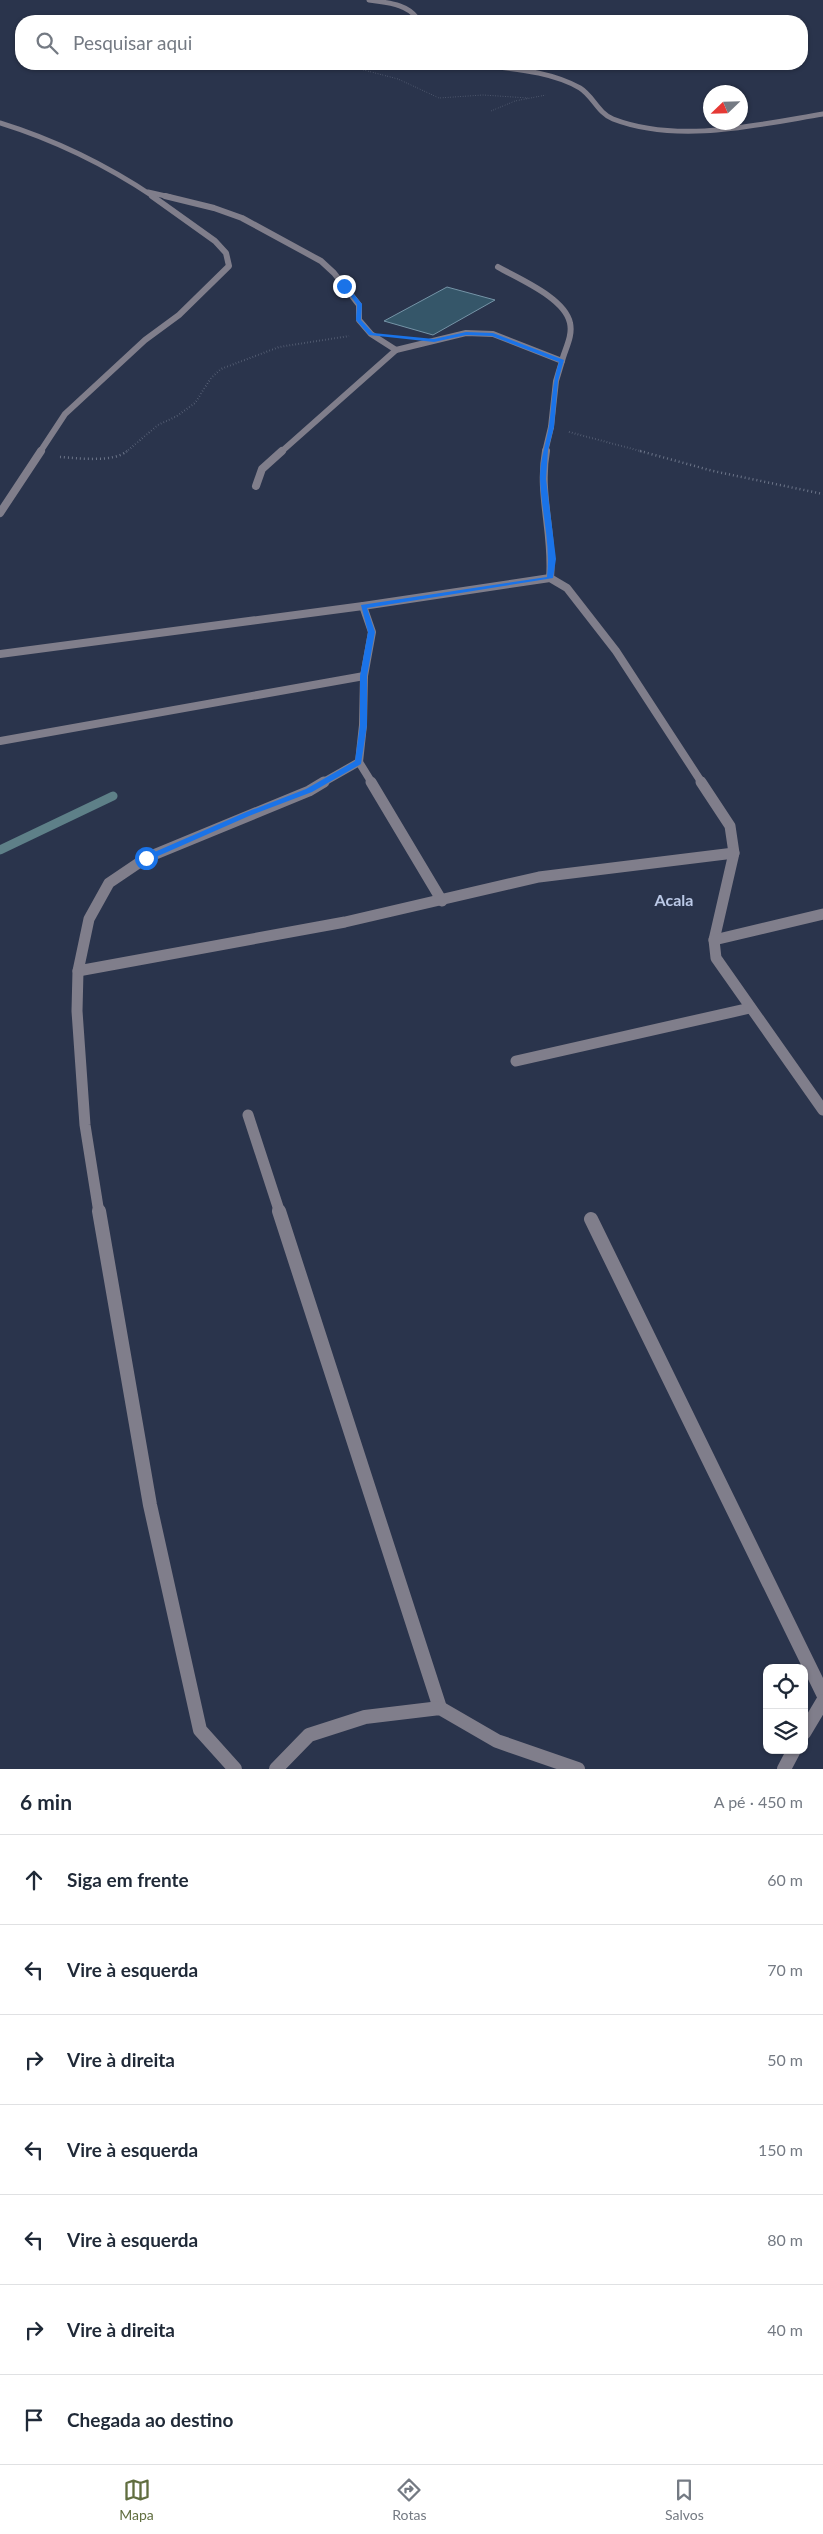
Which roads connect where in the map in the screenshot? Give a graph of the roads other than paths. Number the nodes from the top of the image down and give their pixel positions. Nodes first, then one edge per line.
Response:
1 (369, 0) edge
2 (415, 15) edge
3 (509, 70) edge
4 (823, 114) edge
5 (0, 123) edge
6 (148, 192) junction
7 (498, 267) dead end
8 (396, 350) junction
9 (562, 361) junction
10 (256, 486) dead end
11 (0, 513) edge
12 (550, 578) junction
13 (363, 606) junction
14 (0, 654) edge
15 (364, 676) junction
16 (0, 741) edge
17 (359, 762) junction
18 (734, 853) junction
19 (442, 901) junction
20 (823, 914) edge
21 (714, 940) junction
22 (78, 971) junction
23 (750, 1008) junction
24 (516, 1061) dead end
25 (823, 1110) edge
26 (248, 1115) dead end
27 (592, 1219) dead end
28 (823, 1694) edge
29 (823, 1701) edge
30 (440, 1708) junction
31 (808, 1726) edge
32 (792, 1754) edge
33 (235, 1769) edge
34 (276, 1769) edge
35 (578, 1769) edge
36 (784, 1769) edge

1 - 2 street
3 - 4 street
5 - 6 street
6 - 8 street
6 - 11 street
7 - 9 street
8 - 9 street
8 - 10 street
9 - 12 street
12 - 13 street
12 - 18 street
13 - 14 street
13 - 15 street
15 - 16 street
15 - 17 street
17 - 19 street
17 - 22 street
18 - 19 street
18 - 21 street
19 - 22 street
20 - 21 street
21 - 23 street
22 - 33 street
23 - 24 street
23 - 25 street
26 - 30 street
27 - 28 street
29 - 31 street
30 - 34 street
30 - 35 street
32 - 36 street

